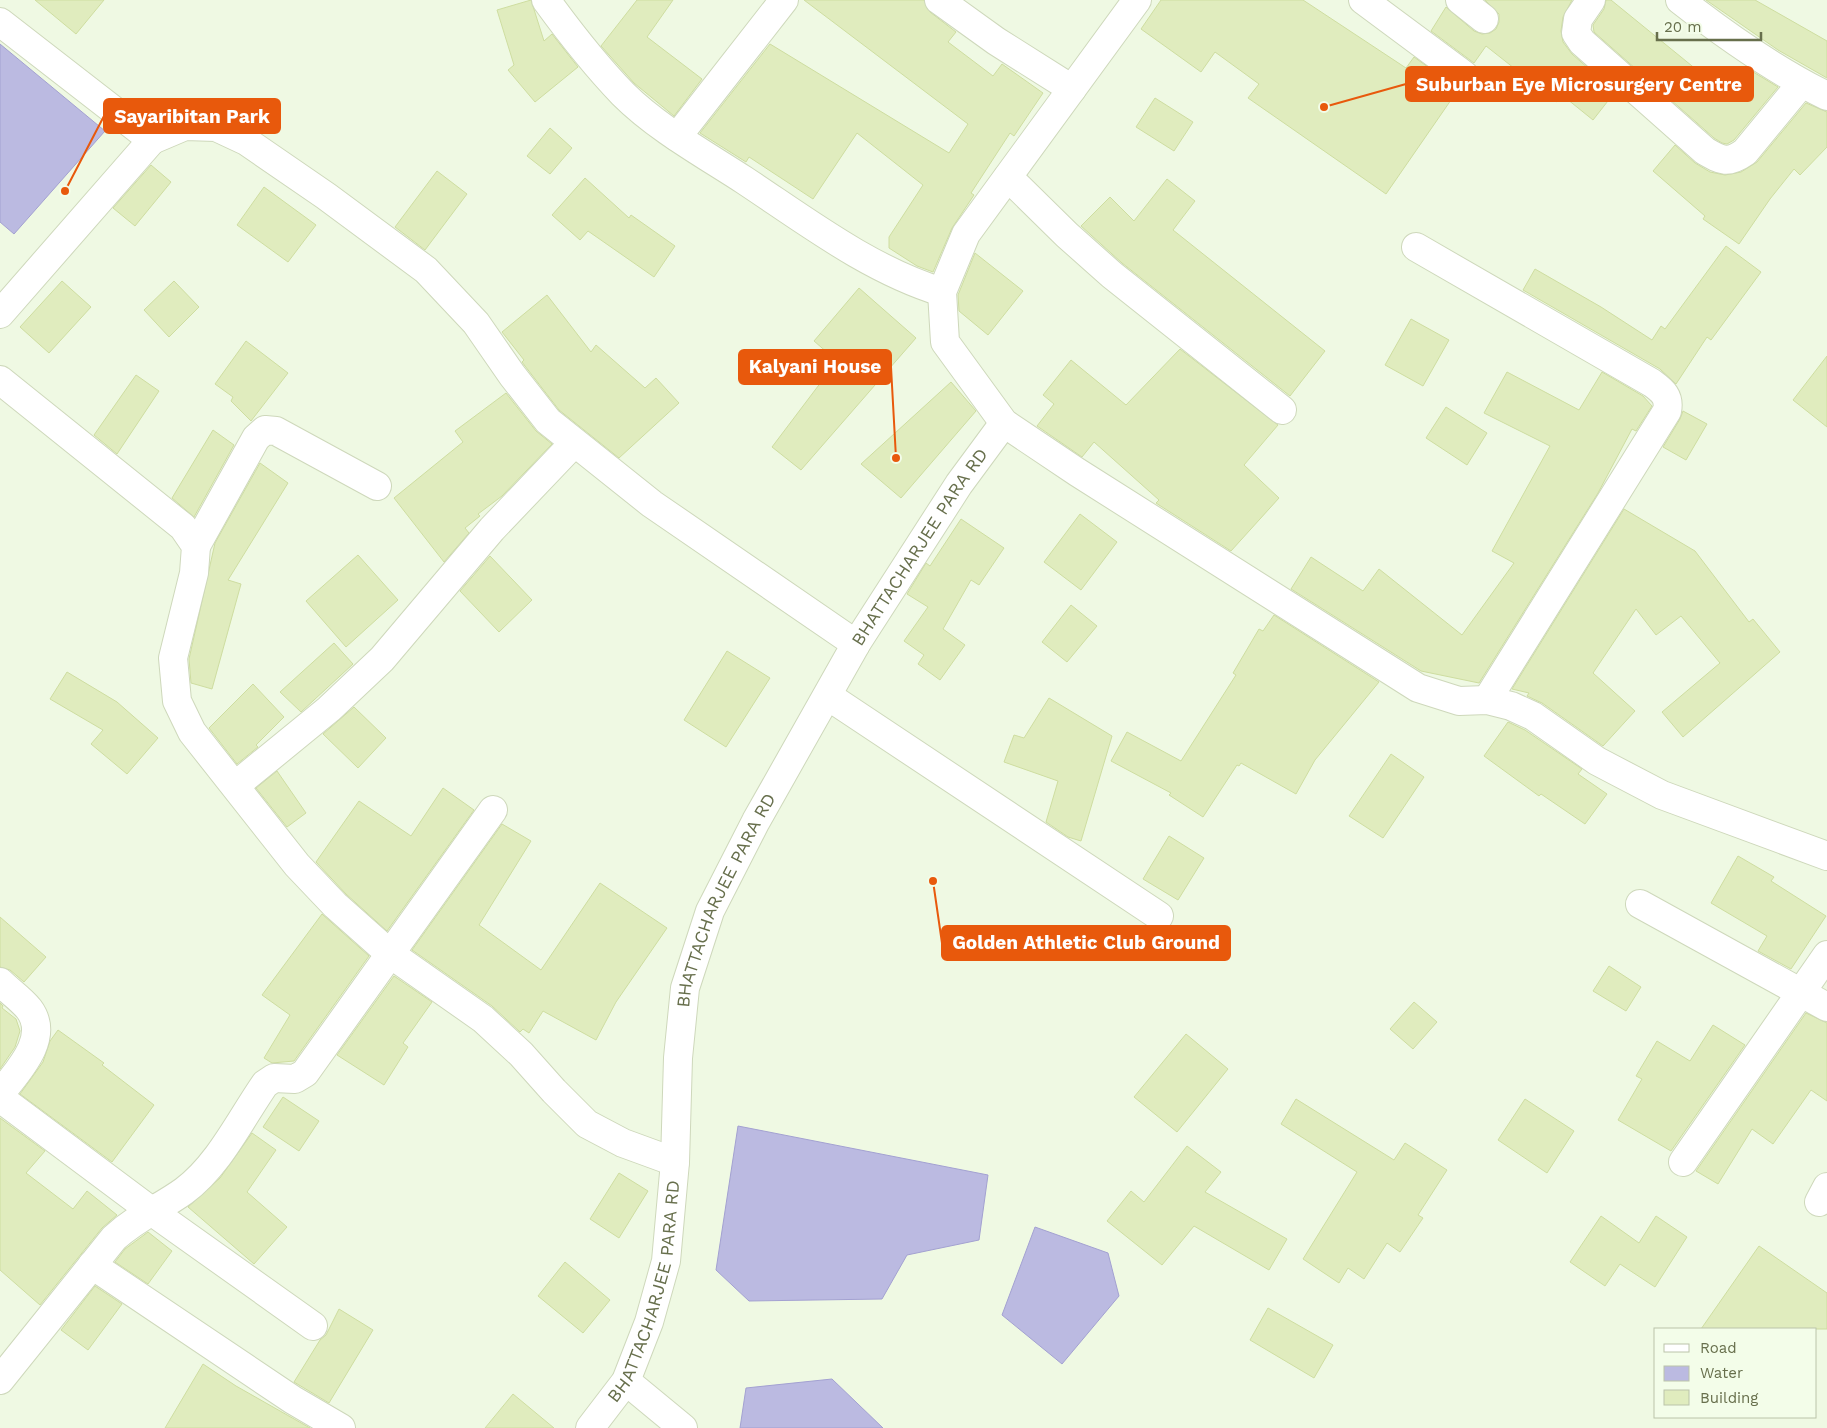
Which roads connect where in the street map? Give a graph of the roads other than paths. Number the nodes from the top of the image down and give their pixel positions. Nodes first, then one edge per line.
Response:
1 (546, 0) edge
2 (784, 0) edge
3 (939, 0) edge
4 (1137, 0) edge
5 (1363, 0) edge
6 (1460, 0) edge
7 (1591, 0) edge
8 (1680, 0) edge
9 (1484, 19) dead end
10 (0, 22) edge
11 (1464, 75) dead end
12 (1801, 84) junction
13 (1072, 89) junction
14 (1827, 96) edge
15 (677, 137) junction
16 (152, 140) junction
17 (1008, 177) junction
18 (1416, 247) dead end
19 (942, 292) junction
20 (0, 314) edge
21 (0, 380) edge
22 (1282, 410) dead end
23 (1004, 423) junction
24 (574, 443) junction
25 (377, 486) dead end
26 (196, 546) junction
27 (856, 644) junction
28 (828, 696) junction
29 (1487, 700) junction
30 (236, 785) junction
31 (493, 810) dead end
32 (1827, 856) edge
33 (1640, 904) dead end
34 (1159, 916) dead end
35 (389, 953) junction
36 (1827, 954) edge
37 (0, 982) edge
38 (1801, 992) junction
39 (1827, 1007) edge
40 (0, 1094) edge
41 (0, 1098) edge
42 (675, 1162) junction
43 (1683, 1162) dead end
44 (150, 1210) junction
45 (92, 1265) junction
46 (313, 1326) dead end
47 (0, 1380) edge
48 (626, 1381) junction
49 (341, 1428) edge
50 (590, 1428) edge
51 (683, 1428) edge

1 - 15 street
2 - 15 street
3 - 13 street
4 - 13 street
5 - 11 street
6 - 9 street
7 - 12 street
8 - 12 street
10 - 16 street
12 - 14 street
13 - 17 street
15 - 19 street
16 - 20 street
16 - 24 street
17 - 19 street
17 - 22 street
18 - 29 street
19 - 23 street
21 - 26 street
23 - 27 street, BHATTACHARJEE PARA RD
23 - 29 street
24 - 27 street
24 - 30 street
25 - 26 street
26 - 30 street
27 - 28 street, BHATTACHARJEE PARA RD
28 - 34 street
28 - 42 street, BHATTACHARJEE PARA RD
29 - 32 street
30 - 35 street
31 - 35 street
33 - 38 street
35 - 42 street
35 - 44 street
36 - 38 street
37 - 40 street
38 - 39 street
38 - 43 street
41 - 44 street
42 - 48 street, BHATTACHARJEE PARA RD
44 - 45 street
44 - 46 street
45 - 47 street
45 - 49 street
48 - 50 street, BHATTACHARJEE PARA RD
48 - 51 street

